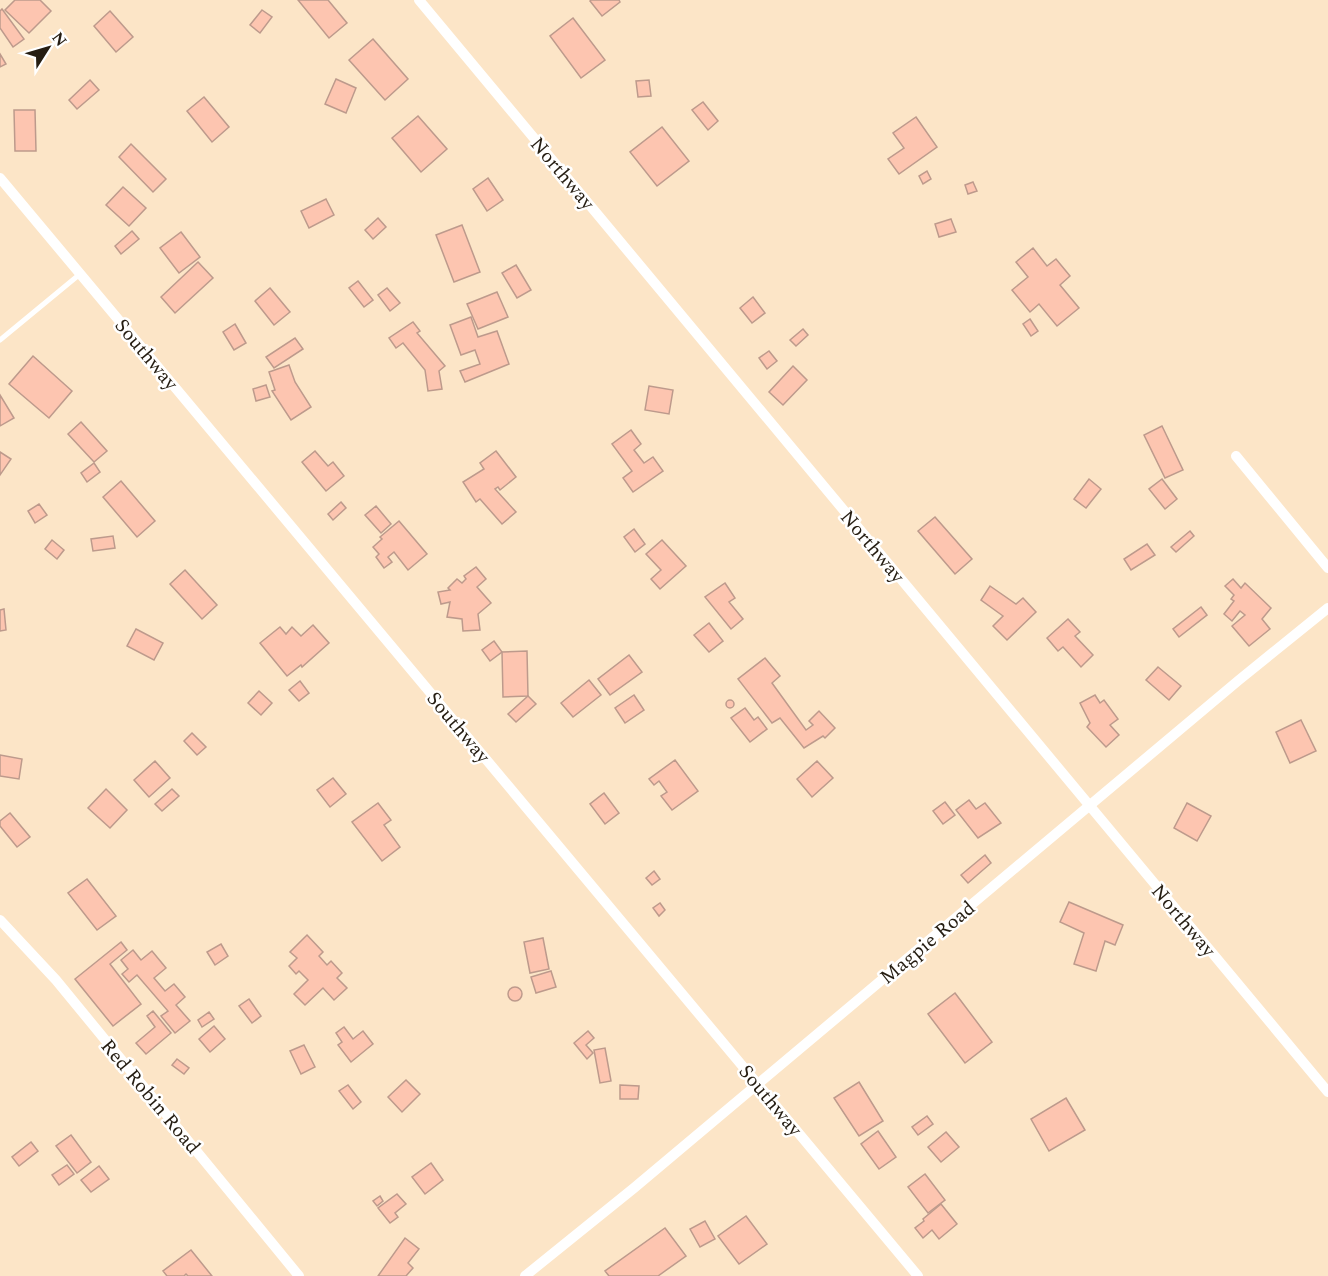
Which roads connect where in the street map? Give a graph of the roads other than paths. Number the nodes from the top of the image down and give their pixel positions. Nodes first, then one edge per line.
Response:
1 (419, 0) edge
2 (0, 178) edge
3 (80, 274) junction
4 (0, 340) edge
5 (1236, 456) dead end
6 (1328, 568) edge
7 (1327, 610) edge
8 (1090, 807) junction
9 (0, 920) edge
10 (757, 1084) junction
11 (1328, 1092) edge
12 (299, 1276) edge
13 (525, 1276) edge
14 (918, 1276) edge

1 - 8 street, Northway
2 - 3 street, Southway
3 - 4 lane
3 - 10 street, Southway
5 - 6 street
7 - 8 street, Magpie Road
8 - 10 street, Magpie Road
8 - 11 street, Northway
9 - 12 street, Red Robin Road
10 - 13 street, Magpie Road
10 - 14 street, Southway

